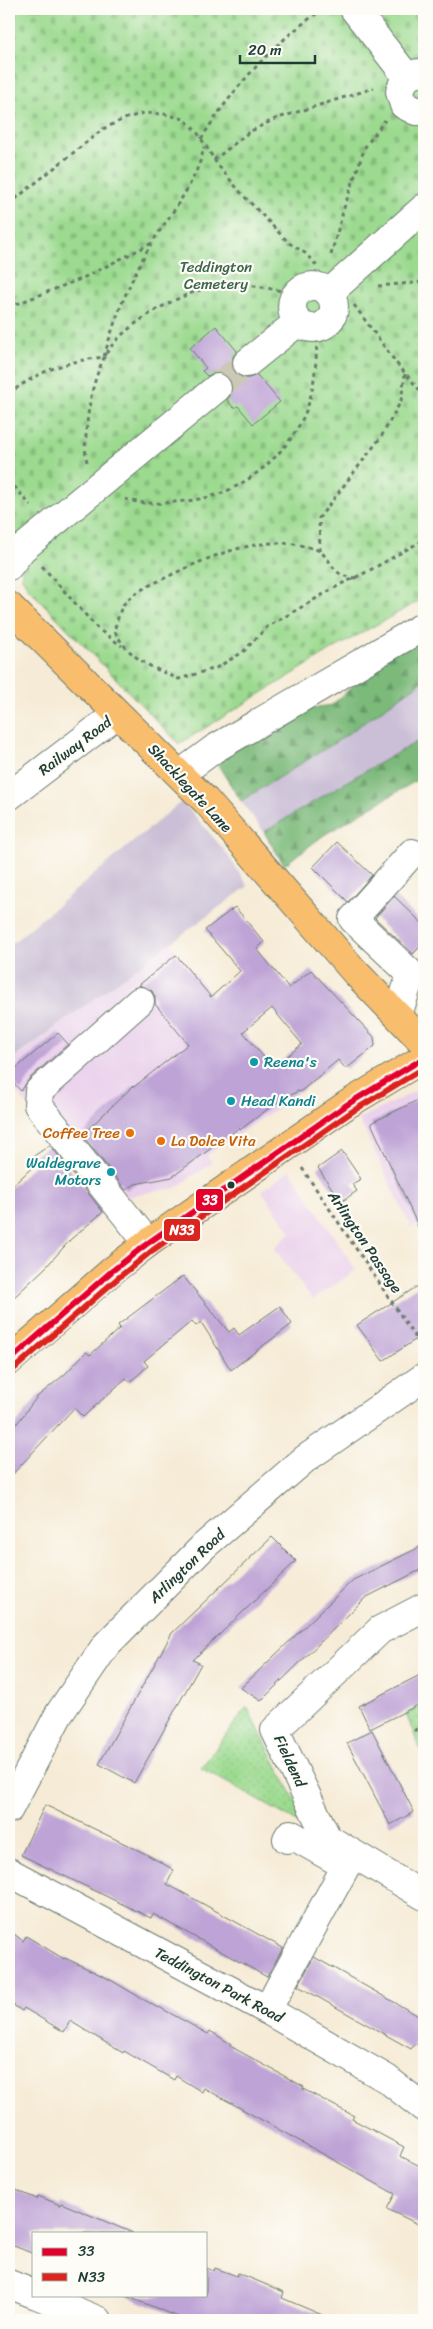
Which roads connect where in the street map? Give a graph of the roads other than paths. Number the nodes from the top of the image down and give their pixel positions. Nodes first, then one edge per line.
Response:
1 (354, 9) edge
2 (412, 89) edge
3 (424, 208) edge
4 (247, 363) tunnel mouth
5 (217, 388) tunnel mouth
6 (9, 566) edge
7 (9, 606) edge
8 (424, 626) edge
9 (117, 714) junction
10 (180, 774) junction
11 (9, 796) edge
12 (412, 853) dead end
13 (140, 1001) dead end
14 (398, 1015) junction
15 (424, 1043) edge
16 (424, 1058) edge
17 (148, 1242) junction
18 (9, 1361) edge
19 (424, 1377) edge
20 (424, 1607) edge
21 (9, 1809) edge
22 (287, 1839) dead end
23 (346, 1866) junction
24 (9, 1872) edge
25 (386, 1889) dead end
26 (424, 1896) edge
27 (267, 2010) junction
28 (424, 2108) edge
29 (9, 2284) edge
30 (32, 2294) edge
31 (37, 2296) edge
32 (97, 2320) edge

1 - 2 street
3 - 4 street
5 - 6 street
7 - 9 main road, Shacklegate Lane
8 - 10 street
9 - 10 main road, Shacklegate Lane
9 - 11 street, Railway Road
10 - 14 main road, Shacklegate Lane
12 - 14 street
13 - 17 street
14 - 15 main road, Shacklegate Lane
16 - 17 main road
17 - 18 main road
19 - 21 street, Arlington Road
20 - 26 street, Fieldend
22 - 23 street
23 - 25 street
23 - 27 street
24 - 27 street, Teddington Park Road
27 - 28 street, Teddington Park Road
29 - 30 street
31 - 32 street

